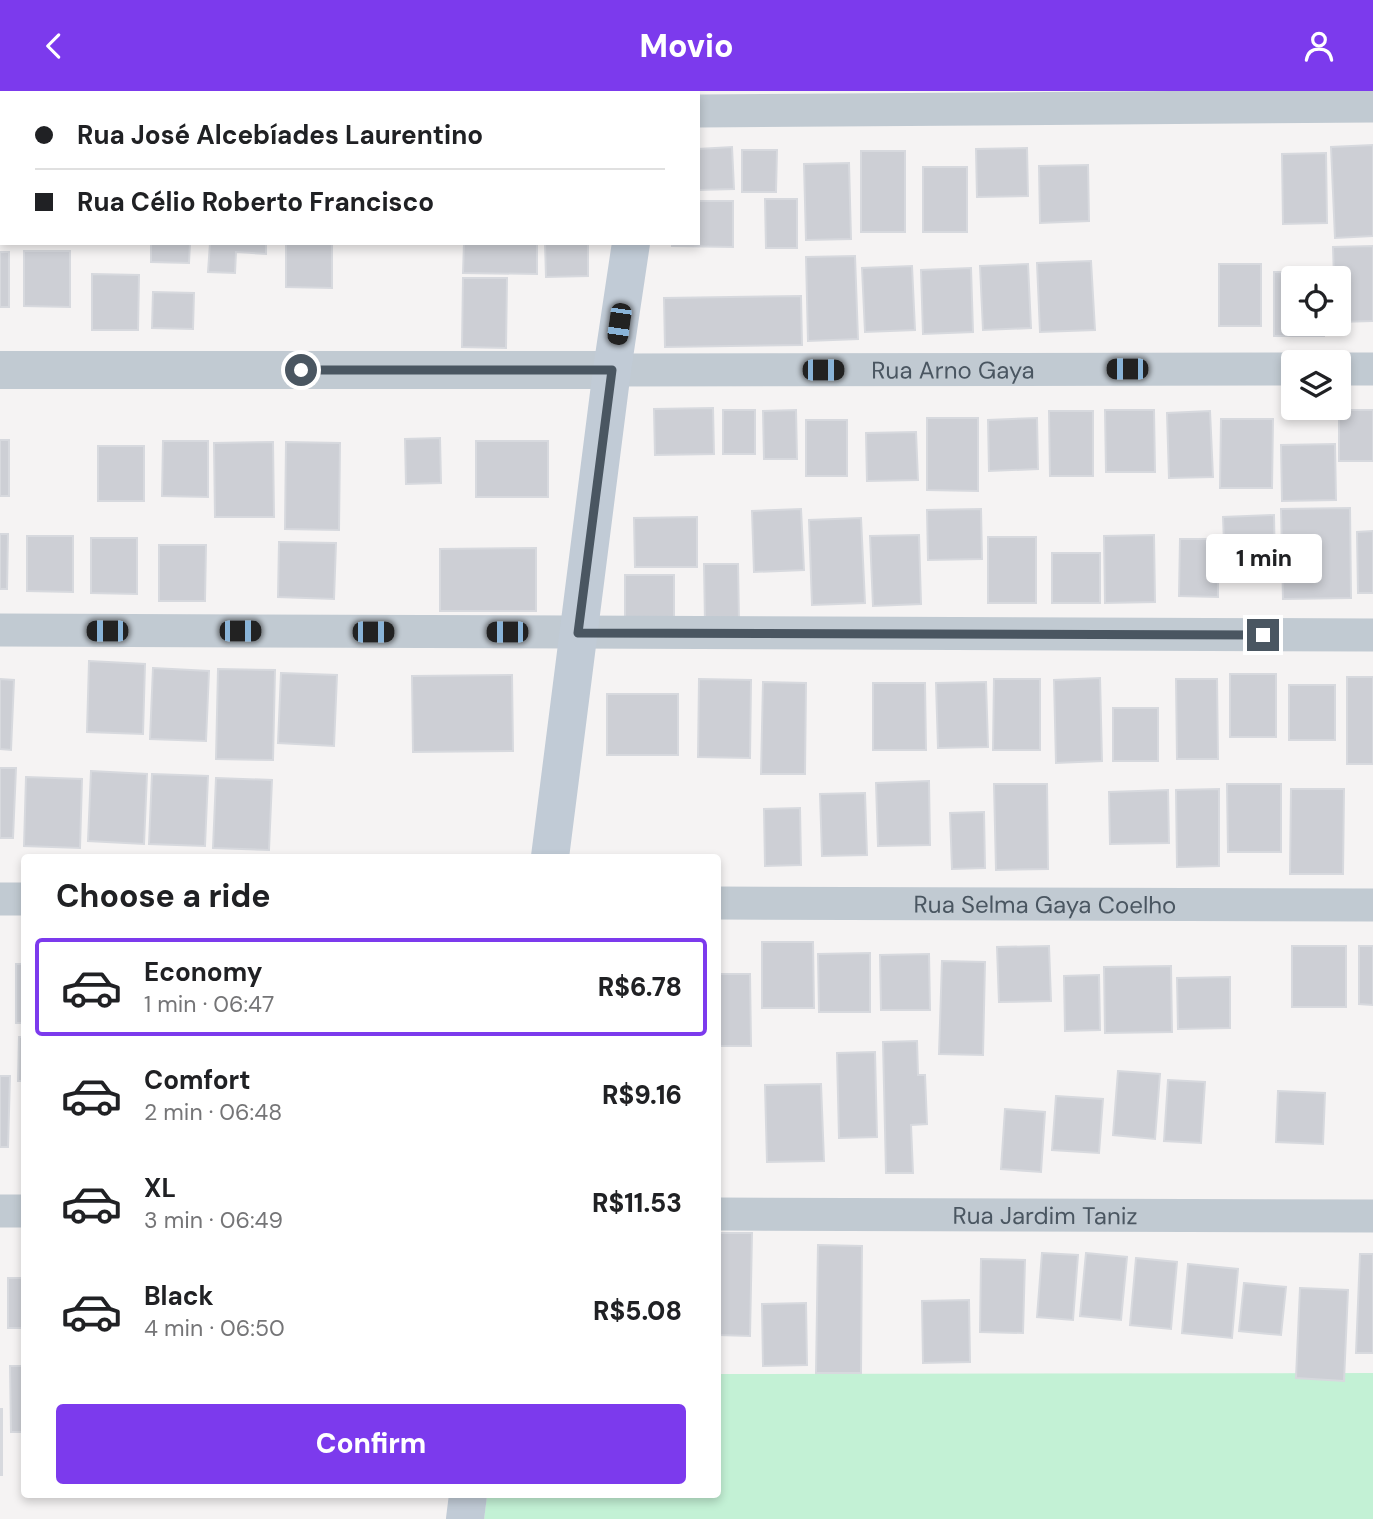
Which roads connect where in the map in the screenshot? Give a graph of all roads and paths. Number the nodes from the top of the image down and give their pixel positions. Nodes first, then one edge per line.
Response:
1 (1373, 106) edge
2 (700, 111) edge
3 (631, 245) edge
4 (1281, 369) edge
5 (1351, 369) edge
6 (1373, 369) edge
7 (0, 370) edge
8 (612, 370) junction
9 (0, 630) edge
10 (578, 633) junction
11 (1373, 635) edge
12 (550, 854) edge
13 (0, 899) edge
14 (21, 899) edge
15 (721, 903) edge
16 (1373, 905) edge
17 (0, 1211) edge
18 (21, 1211) edge
19 (721, 1214) edge
20 (1373, 1216) edge
21 (468, 1498) edge
22 (465, 1519) edge

1 - 2 street
3 - 8 main road
4 - 8 street, Rua Arno Gaya
5 - 6 street
7 - 8 street
8 - 10 main road
9 - 10 street
10 - 11 street
10 - 12 main road
13 - 14 street
15 - 16 street, Rua Selma Gaya Coelho
17 - 18 street
19 - 20 street, Rua Jardim Taniz
21 - 22 main road

